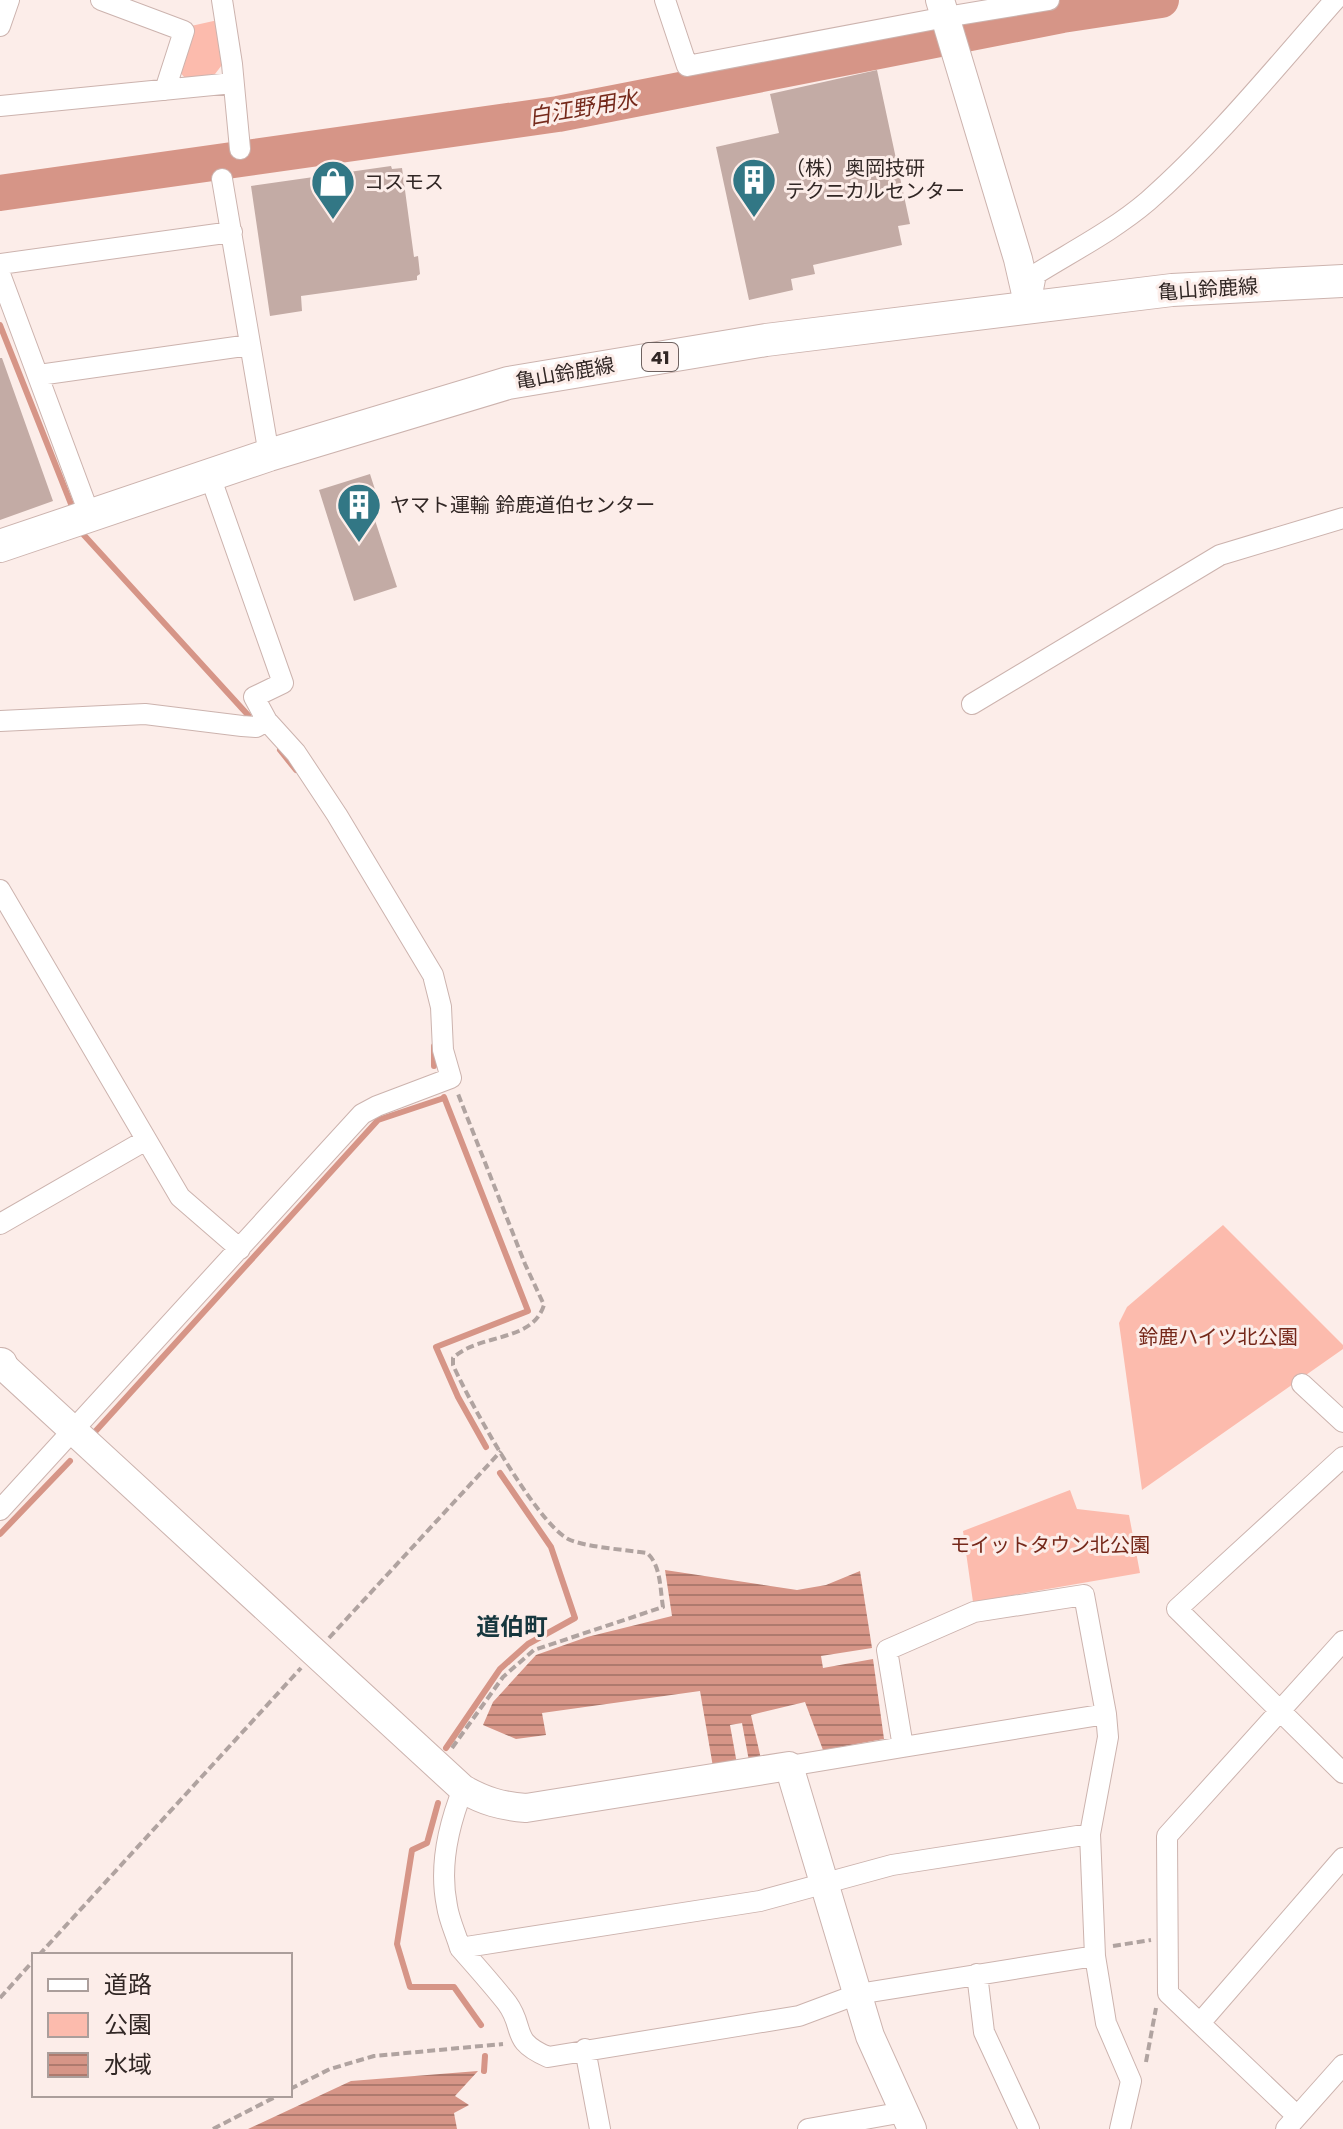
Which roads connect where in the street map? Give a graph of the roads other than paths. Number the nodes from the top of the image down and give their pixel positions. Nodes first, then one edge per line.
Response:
1 (9, 0) edge
2 (101, 0) edge
3 (222, 0) edge
4 (665, 0) edge
5 (1049, 0) edge
6 (1335, 0) edge
7 (947, 22) edge
8 (0, 26) edge
9 (233, 83) junction
10 (165, 90) junction
11 (0, 106) edge
12 (240, 149) dead end
13 (222, 179) dead end
14 (232, 232) junction
15 (0, 264) edge
16 (0, 274) edge
17 (1343, 281) edge
18 (1029, 307) junction
19 (250, 345) junction
20 (39, 375) junction
21 (269, 455) junction
22 (210, 476) junction
23 (90, 516) junction
24 (1343, 518) edge
25 (0, 546) edge
26 (972, 704) dead end
27 (0, 721) edge
28 (267, 721) junction
29 (0, 890) edge
30 (146, 1140) junction
31 (0, 1224) edge
32 (240, 1249) junction
33 (1, 1365) edge
34 (1302, 1384) dead end
35 (1343, 1422) edge
36 (74, 1431) junction
37 (1343, 1457) edge
38 (0, 1510) edge
39 (1343, 1641) edge
40 (1280, 1711) junction
41 (1106, 1714) junction
42 (903, 1747) junction
43 (789, 1766) junction
44 (1343, 1773) edge
45 (463, 1789) junction
46 (1090, 1834) junction
47 (1343, 1858) edge
48 (825, 1882) junction
49 (460, 1948) junction
50 (1095, 1953) junction
51 (977, 1974) junction
52 (858, 1994) junction
53 (1200, 2023) junction
54 (585, 2049) junction
55 (1343, 2065) edge
56 (908, 2120) edge
57 (1291, 2122) edge
58 (600, 2129) edge
59 (808, 2129) edge
60 (1029, 2129) edge
61 (1120, 2129) edge

1 - 8 street
2 - 10 street
3 - 9 street
4 - 7 street
5 - 7 street
6 - 18 street
7 - 18 street
9 - 10 street
9 - 12 street
10 - 11 street
13 - 14 street
14 - 15 street
14 - 19 street
16 - 20 street
17 - 18 main road, 亀山鈴鹿線 / 41
18 - 21 main road, 亀山鈴鹿線 / 41
19 - 20 street
19 - 21 street
20 - 23 street
21 - 22 main road, 亀山鈴鹿線 / 41
22 - 23 main road, 亀山鈴鹿線 / 41
22 - 28 street
23 - 25 main road, 亀山鈴鹿線 / 41
24 - 26 street
27 - 28 street
28 - 32 street
29 - 30 street
30 - 31 street
30 - 32 street
32 - 36 street
33 - 36 street
34 - 35 street
36 - 38 street
36 - 45 street
37 - 40 street
39 - 40 street
40 - 44 street
40 - 53 street
41 - 42 street
41 - 42 street
41 - 46 street
42 - 43 street
43 - 45 street
43 - 48 street
45 - 49 street
46 - 48 street
46 - 50 street
47 - 53 street
48 - 49 street
48 - 52 street
49 - 54 street
50 - 51 street
50 - 61 street
51 - 52 street
51 - 60 street
52 - 54 street
52 - 56 street
53 - 57 street
54 - 58 street
55 - 57 street
56 - 59 street

